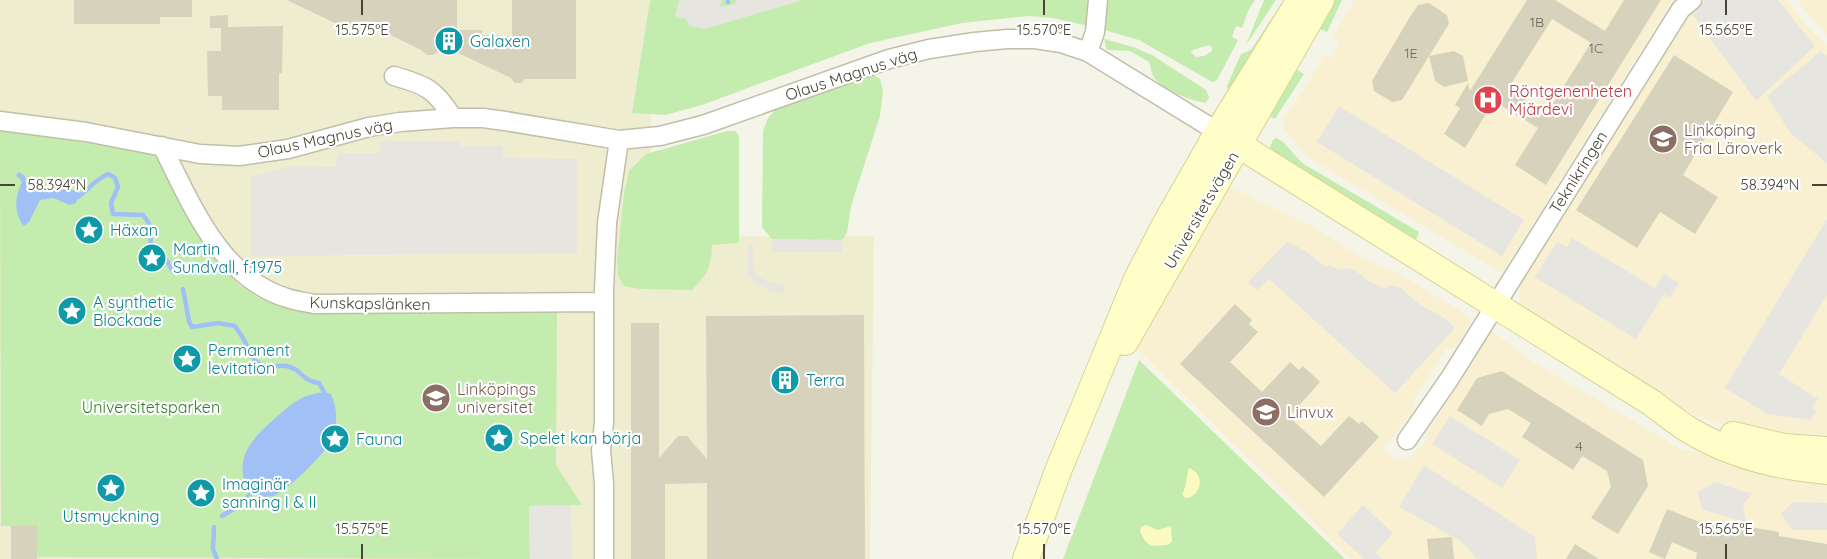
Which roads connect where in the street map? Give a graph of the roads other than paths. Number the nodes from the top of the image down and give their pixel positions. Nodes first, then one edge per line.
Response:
1 (1098, 0) edge
2 (1300, 0) edge
3 (1321, 0) edge
4 (1685, 3) edge
5 (1088, 52) junction
6 (394, 76) dead end
7 (453, 118) junction
8 (0, 121) edge
9 (1228, 139) junction
10 (620, 140) junction
11 (162, 146) junction
12 (604, 302) junction
13 (1495, 305) junction
14 (1652, 403) junction
15 (1407, 440) dead end
16 (1827, 450) edge
17 (1827, 471) edge
18 (604, 559) edge
19 (1026, 559) edge

1 - 5 street
2 - 9 street, Universitetsvägen
3 - 9 street, Universitetsvägen
4 - 13 street, Teknikringen
5 - 9 street, Olaus Magnus väg
5 - 10 street, Olaus Magnus väg
6 - 7 street
7 - 10 street, Olaus Magnus väg
7 - 11 street, Olaus Magnus väg
8 - 11 street
9 - 13 street
9 - 19 street, Universitetsvägen
10 - 12 street
11 - 12 street, Kunskapslänken
12 - 18 street
13 - 14 street
13 - 15 street, Teknikringen
14 - 16 street
14 - 17 street

